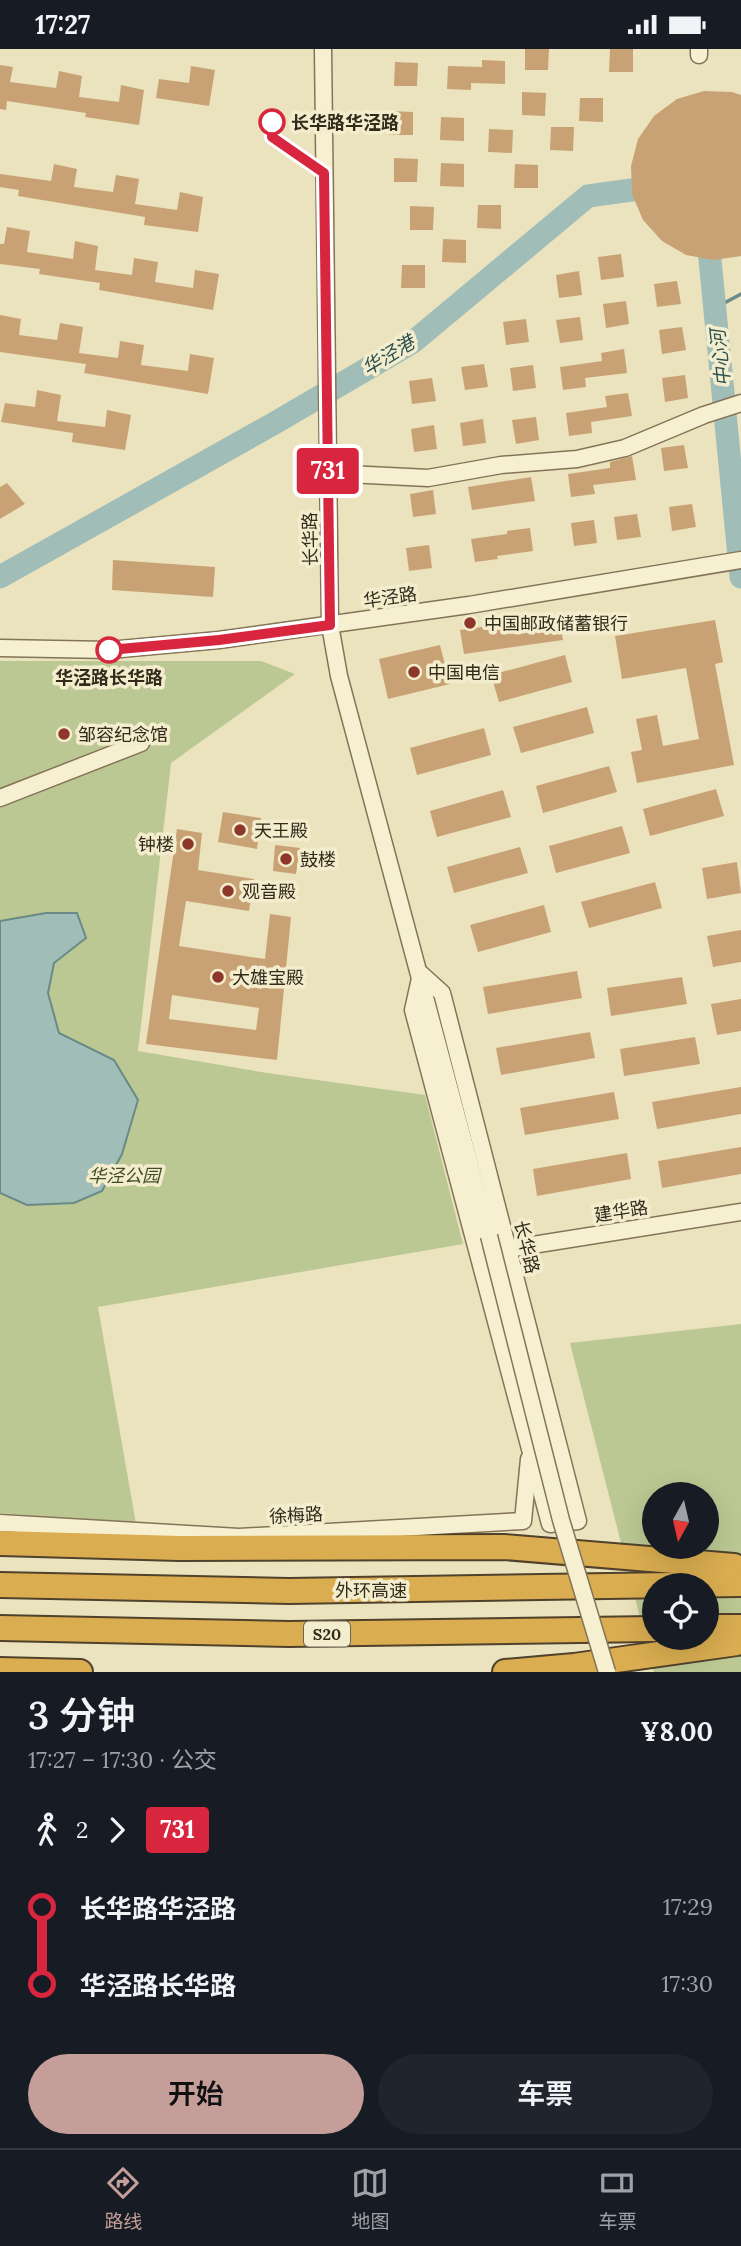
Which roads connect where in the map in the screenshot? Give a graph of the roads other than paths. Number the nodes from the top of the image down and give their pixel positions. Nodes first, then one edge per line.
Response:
1 (323, 49) edge
2 (741, 403) edge
3 (328, 473) junction
4 (741, 560) edge
5 (330, 625) junction
6 (0, 648) edge
7 (141, 743) dead end
8 (0, 798) edge
9 (421, 974) junction
10 (741, 1212) edge
11 (508, 1249) junction
12 (530, 1449) junction
13 (0, 1523) edge
14 (0, 1543) edge
15 (741, 1570) edge
16 (741, 1584) edge
17 (0, 1585) edge
18 (719, 1627) edge
19 (741, 1627) edge
20 (0, 1629) edge
21 (642, 1629) edge
22 (741, 1641) edge
23 (0, 1669) edge
24 (80, 1672) edge
25 (505, 1672) edge
26 (607, 1672) edge

1 - 3 street, 长华路
2 - 3 street
3 - 5 street, 长华路
4 - 5 street, 华泾路
5 - 6 street, 华泾路
5 - 9 street, 长华路
7 - 8 street
9 - 11 street, 长华路
9 - 12 street, 长华路
9 - 26 street, 长华路, bridge
10 - 11 street, 建华路
11 - 12 street, 长华路
12 - 13 street, 徐梅路
14 - 15 highway
16 - 17 highway, 外环高速
18 - 19 highway
20 - 21 highway, S20
22 - 25 highway
23 - 24 highway

